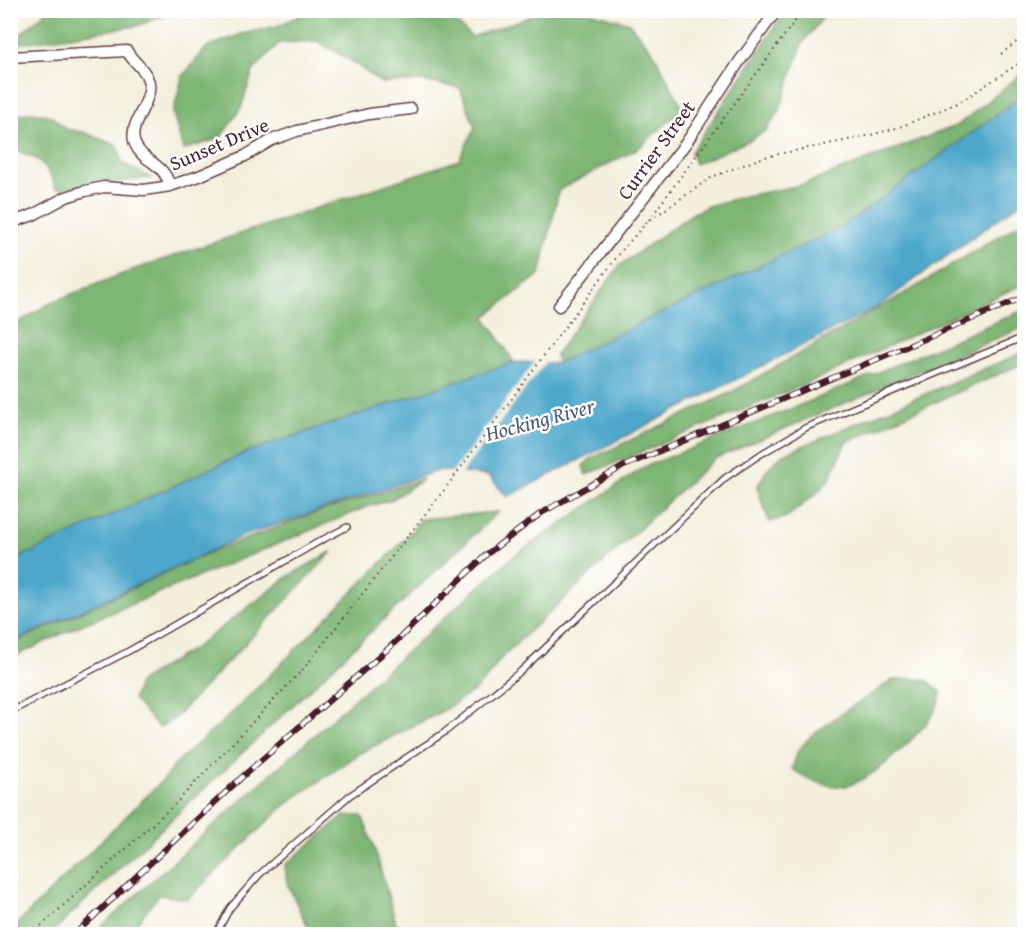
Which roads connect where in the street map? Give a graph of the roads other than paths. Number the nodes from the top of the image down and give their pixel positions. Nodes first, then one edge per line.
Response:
1 (656, 10) edge
2 (681, 10) edge
3 (772, 10) edge
4 (777, 11) edge
5 (10, 57) edge
6 (411, 109) dead end
7 (170, 186) junction
8 (10, 223) edge
9 (559, 306) dead end
10 (1024, 337) edge
11 (347, 527) dead end
12 (10, 712) edge
13 (216, 934) edge

1 - 2 street
3 - 4 street, Currier Street
4 - 9 street, Currier Street
5 - 7 street
6 - 7 street, Sunset Drive
7 - 8 street, Sunset Drive
10 - 13 lane
11 - 12 lane

